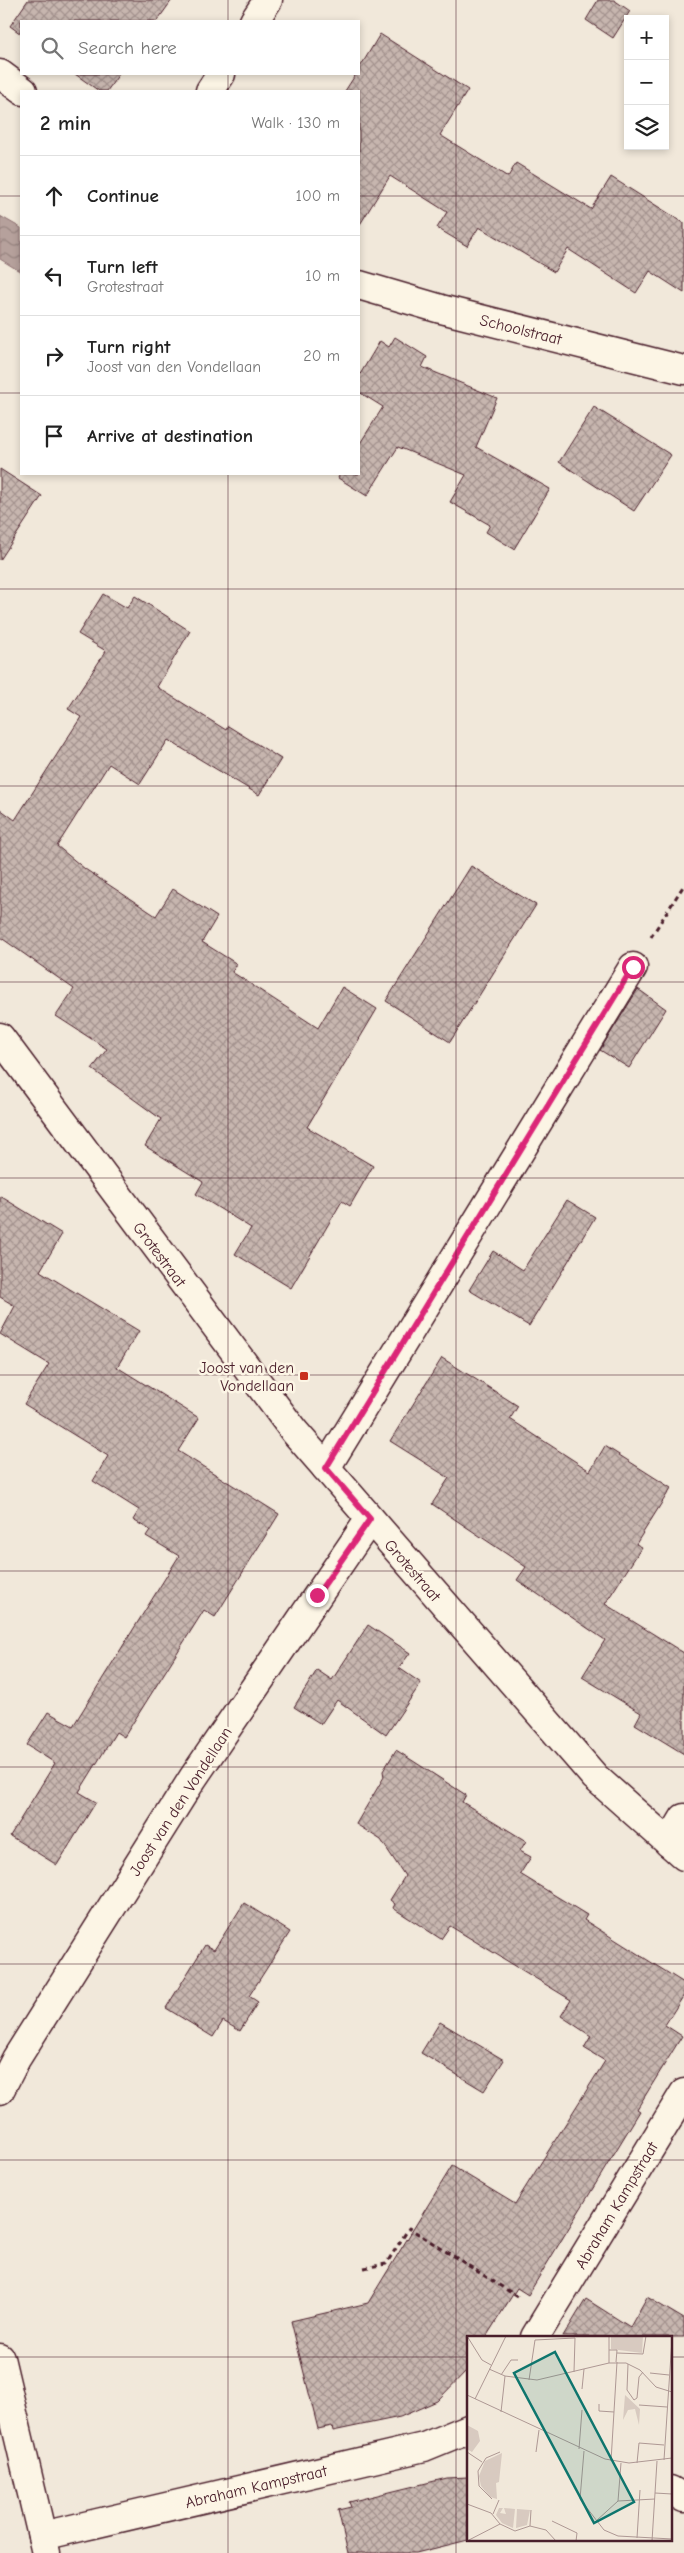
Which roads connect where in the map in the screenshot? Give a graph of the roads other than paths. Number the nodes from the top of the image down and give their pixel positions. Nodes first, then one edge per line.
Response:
1 (268, 0) edge
2 (255, 20) edge
3 (0, 74) edge
4 (220, 75) edge
5 (22, 90) edge
6 (211, 90) edge
7 (360, 286) edge
8 (684, 370) edge
9 (633, 967) road end
10 (0, 1037) edge
11 (326, 1468) junction
12 (370, 1519) junction
13 (684, 1818) edge
14 (676, 1849) edge
15 (0, 2090) edge
16 (684, 2093) edge
17 (541, 2326) edge
18 (0, 2358) edge
19 (467, 2429) edge
20 (672, 2491) edge
21 (684, 2498) edge
22 (44, 2545) edge

1 - 2 street
3 - 5 street
4 - 6 street
7 - 8 street, Schoolstraat
9 - 11 street
10 - 11 street, Grotestraat
11 - 12 street, Grotestraat
12 - 14 street, Grotestraat
12 - 15 street, Joost van den Vondellaan
13 - 14 street
16 - 17 street, Abraham Kampstraat
18 - 22 street
19 - 22 street, Abraham Kampstraat
20 - 21 street

